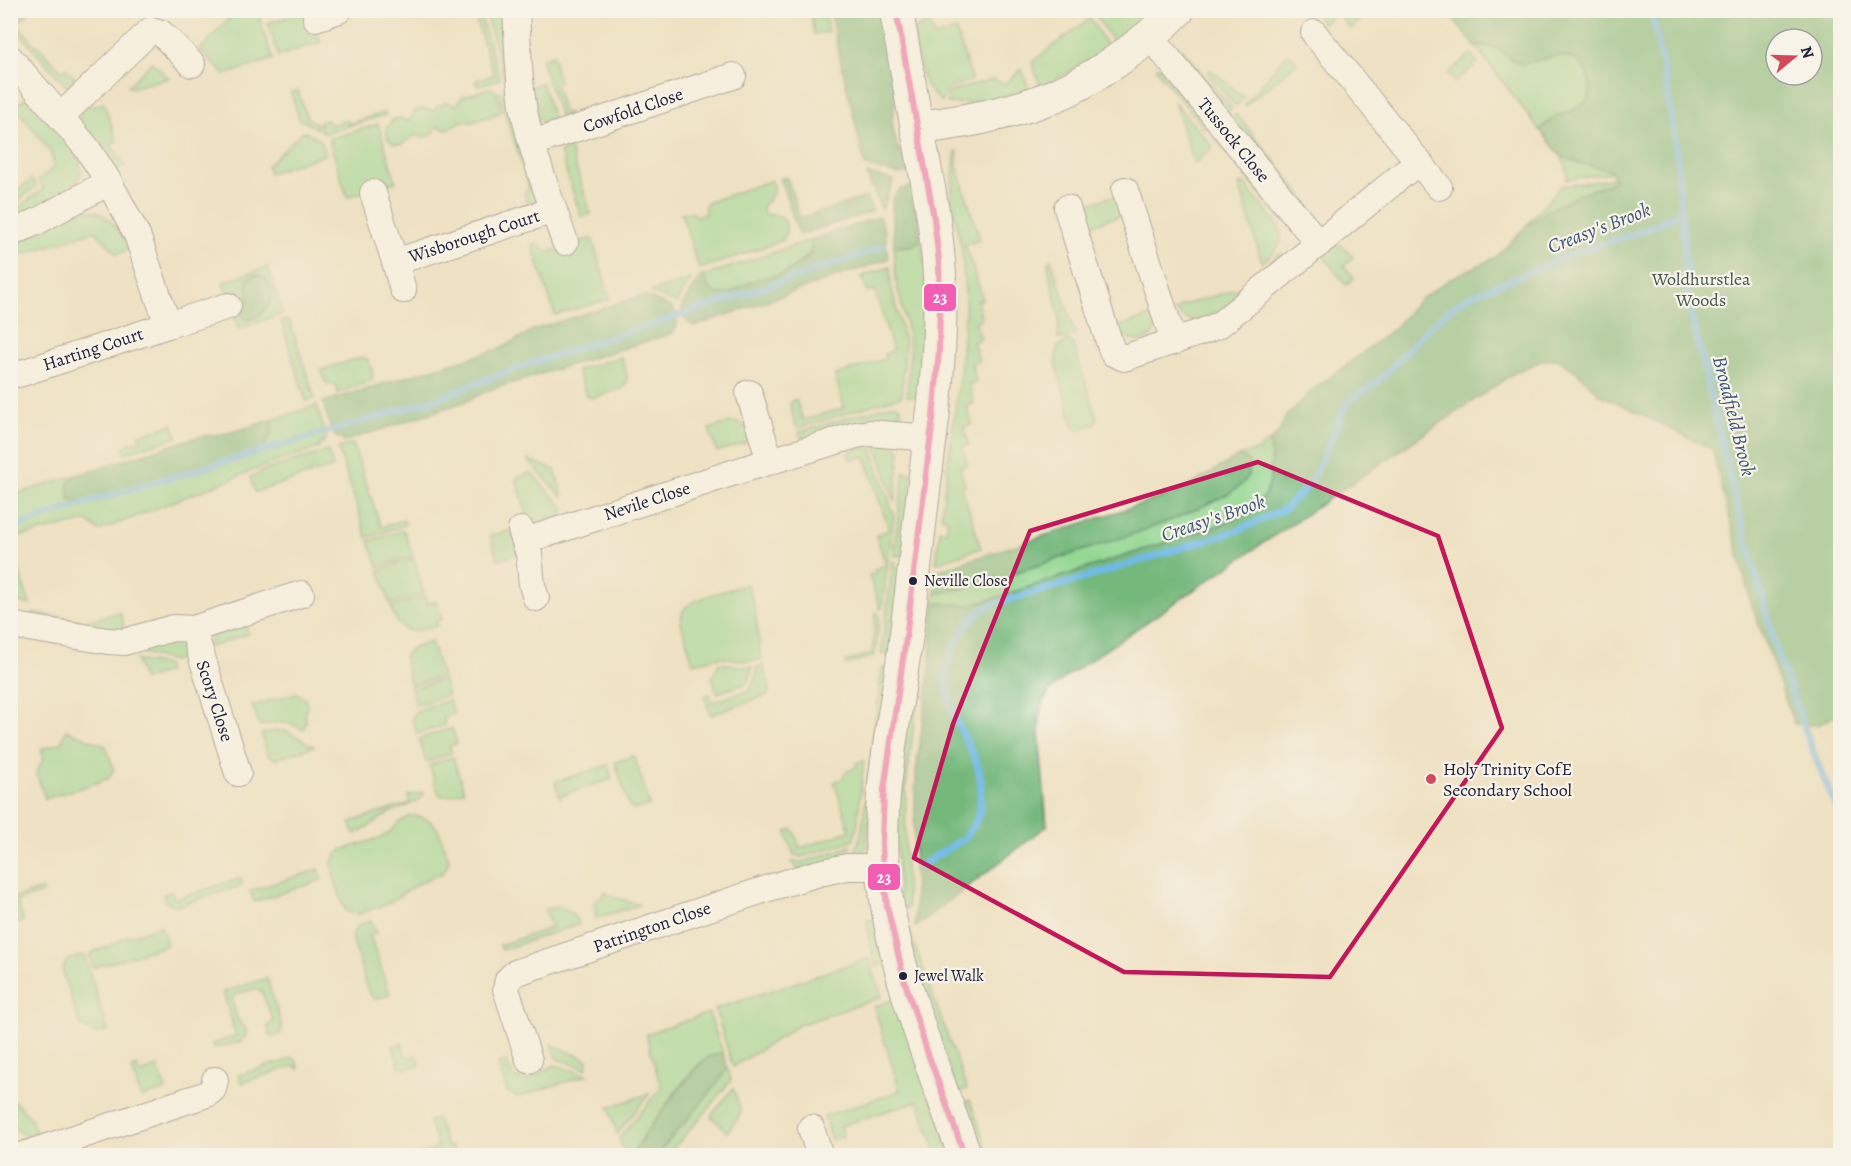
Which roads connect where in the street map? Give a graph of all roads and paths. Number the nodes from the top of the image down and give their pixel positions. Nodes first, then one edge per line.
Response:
1 (516, 10) edge
2 (897, 10) edge
3 (1178, 10) edge
4 (1314, 33) dead end
5 (1150, 36) junction
6 (12, 63) edge
7 (192, 64) dead end
8 (733, 76) dead end
9 (61, 116) junction
10 (917, 128) junction
11 (533, 143) junction
12 (1418, 162) junction
13 (109, 182) junction
14 (1439, 188) dead end
15 (1125, 190) dead end
16 (373, 193) dead end
17 (1067, 208) dead end
18 (554, 210) junction
19 (10, 234) edge
20 (565, 242) dead end
21 (1319, 244) junction
22 (395, 262) junction
23 (403, 290) dead end
24 (228, 306) dead end
25 (168, 325) junction
26 (1174, 342) junction
27 (19, 374) dead end
28 (749, 393) dead end
29 (930, 438) junction
30 (770, 461) junction
31 (301, 594) dead end
32 (536, 598) dead end
33 (10, 625) edge
34 (193, 629) junction
35 (238, 773) dead end
36 (883, 867) junction
37 (529, 1060) dead end
38 (215, 1080) dead end
39 (811, 1128) dead end
40 (10, 1143) edge
41 (15, 1155) edge
42 (20, 1155) edge
43 (820, 1155) edge
44 (965, 1155) edge

1 - 11 street
2 - 10 street
3 - 5 street
4 - 12 street
5 - 10 street
5 - 21 street, Tussock Close
6 - 9 street, Harting Court
7 - 9 street
8 - 11 street, Cowfold Close
9 - 13 street, Harting Court
10 - 29 street
11 - 18 street
12 - 14 street
12 - 21 street
13 - 19 street
13 - 25 street, Harting Court
15 - 26 street
16 - 22 street, Wisborough Court
17 - 26 street
18 - 20 street
18 - 22 street, Wisborough Court
21 - 26 street
22 - 23 street
24 - 25 street, Harting Court
25 - 27 street, Harting Court
28 - 30 street
29 - 30 street, Nevile Close
29 - 36 street
30 - 32 street, Nevile Close
31 - 34 street
33 - 34 street
34 - 35 street, Scory Close
36 - 37 street, Patrington Close
36 - 44 street
38 - 42 street
39 - 43 street
40 - 41 street

